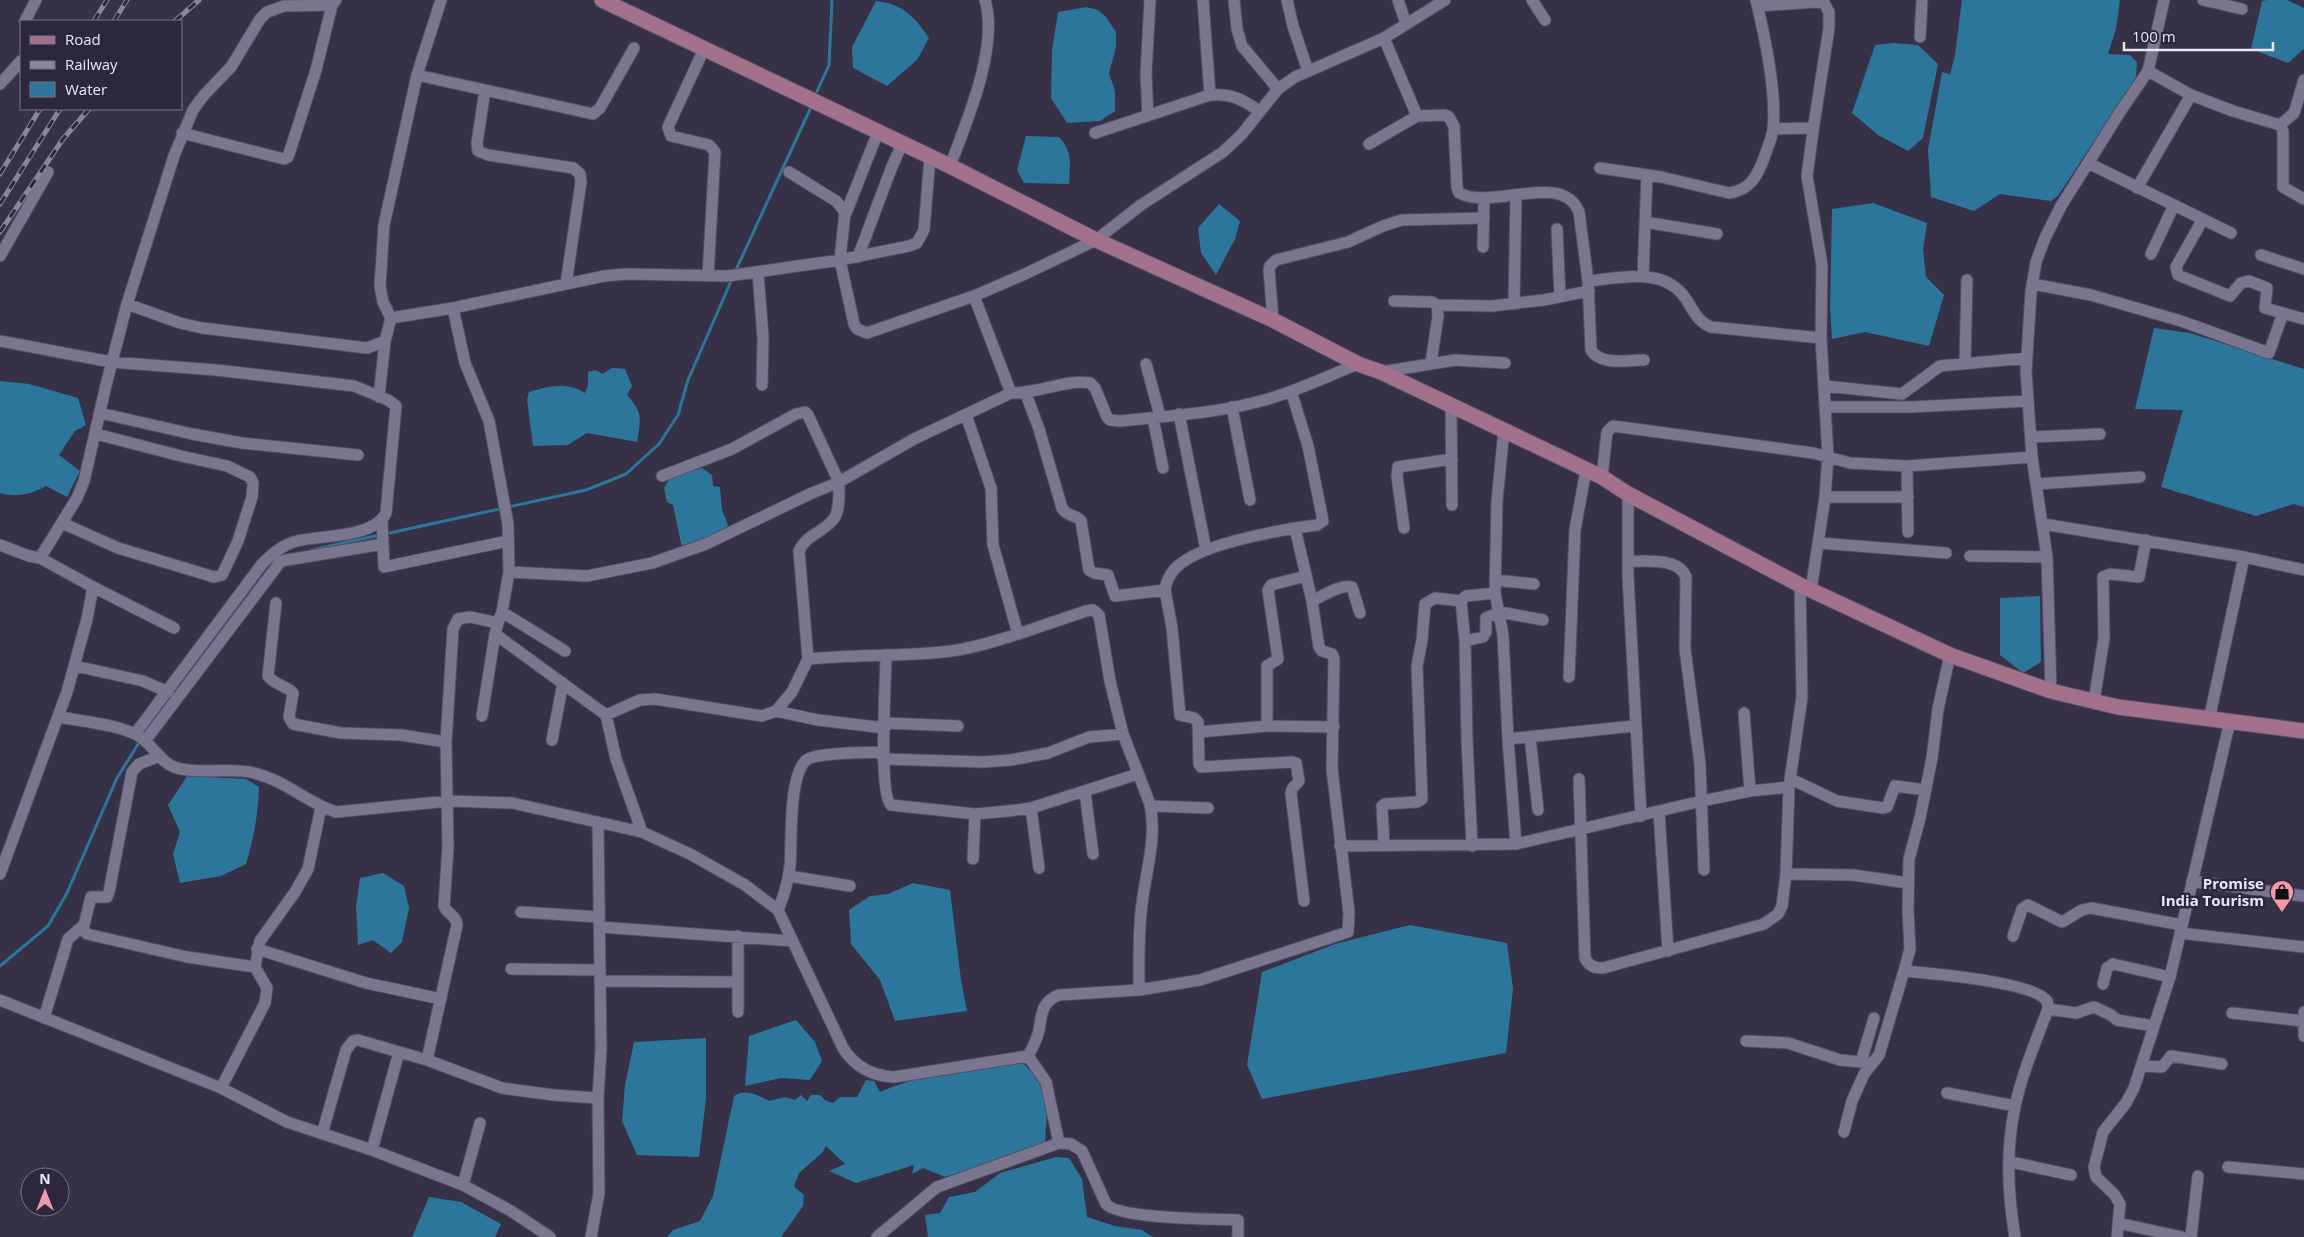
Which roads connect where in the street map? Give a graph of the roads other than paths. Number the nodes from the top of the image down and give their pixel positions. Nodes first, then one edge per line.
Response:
1 (36, 0) edge
2 (441, 0) edge
3 (603, 0) edge
4 (986, 0) edge
5 (1150, 0) edge
6 (1203, 0) edge
7 (1234, 0) edge
8 (1287, 0) edge
9 (1398, 0) edge
10 (1446, 0) edge
11 (1532, 0) edge
12 (1922, 0) edge
13 (2164, 0) edge
14 (2203, 0) edge
15 (334, 3) edge
16 (1757, 3) edge
17 (2242, 10) dead end
18 (26, 20) edge
19 (1546, 20) dead end
20 (1406, 24) junction
21 (1920, 37) dead end
22 (1384, 38) junction
23 (634, 48) dead end
24 (704, 49) junction
25 (20, 62) edge
26 (1308, 71) junction
27 (2148, 71) junction
28 (417, 75) junction
29 (2304, 80) edge
30 (0, 84) edge
31 (1278, 89) junction
32 (485, 90) junction
33 (1210, 95) junction
34 (2191, 95) junction
35 (1259, 111) junction
36 (1148, 116) junction
37 (1417, 116) junction
38 (1814, 124) junction
39 (2280, 125) junction
40 (1773, 129) junction
41 (878, 132) junction
42 (182, 133) junction
43 (1094, 133) dead end
44 (902, 144) junction
45 (1368, 144) dead end
46 (930, 157) junction
47 (2088, 163) junction
48 (950, 166) junction
49 (1600, 168) dead end
50 (48, 172) dead end
51 (789, 172) dead end
52 (1648, 175) junction
53 (2137, 188) junction
54 (1516, 196) junction
55 (1484, 199) junction
56 (2304, 199) edge
57 (2174, 205) junction
58 (844, 218) junction
59 (1484, 218) junction
60 (2203, 219) junction
61 (1645, 222) junction
62 (1557, 229) dead end
63 (2231, 232) dead end
64 (1717, 234) dead end
65 (1096, 240) junction
66 (1483, 247) dead end
67 (2151, 254) dead end
68 (2262, 255) dead end
69 (0, 256) edge
70 (858, 257) junction
71 (840, 260) junction
72 (2304, 269) edge
73 (758, 272) junction
74 (708, 276) junction
75 (1643, 276) junction
76 (1967, 280) dead end
77 (566, 284) junction
78 (2032, 284) junction
79 (1588, 286) junction
80 (974, 296) junction
81 (1560, 297) junction
82 (1394, 300) dead end
83 (127, 304) junction
84 (1514, 304) junction
85 (1437, 305) junction
86 (453, 308) junction
87 (2283, 313) junction
88 (391, 318) junction
89 (2304, 318) edge
90 (1273, 320) junction
91 (1821, 338) junction
92 (0, 341) edge
93 (385, 341) junction
94 (2027, 358) junction
95 (1644, 360) dead end
96 (111, 362) junction
97 (1431, 363) junction
98 (1505, 363) dead end
99 (1965, 363) junction
100 (1146, 364) dead end
101 (1358, 364) junction
102 (1381, 372) junction
103 (762, 385) dead end
104 (1825, 386) junction
105 (1290, 392) junction
106 (1011, 393) junction
107 (1026, 394) junction
108 (379, 397) junction
109 (2028, 401) junction
110 (1451, 406) junction
111 (1232, 407) junction
112 (1826, 407) junction
113 (100, 413) junction
114 (1179, 414) junction
115 (966, 415) junction
116 (1157, 417) junction
117 (1504, 430) junction
118 (96, 434) junction
119 (2100, 434) dead end
120 (2030, 437) junction
121 (358, 456) dead end
122 (1828, 456) junction
123 (2032, 457) junction
124 (1452, 459) junction
125 (1907, 466) junction
126 (1163, 468) dead end
127 (1586, 470) junction
128 (662, 476) dead end
129 (1602, 477) junction
130 (2140, 477) dead end
131 (839, 482) junction
132 (2036, 484) junction
133 (1628, 494) junction
134 (1826, 497) junction
135 (1908, 497) junction
136 (1250, 500) dead end
137 (1452, 505) dead end
138 (382, 521) junction
139 (62, 523) junction
140 (2043, 524) junction
141 (1295, 528) junction
142 (1404, 528) dead end
143 (1908, 532) dead end
144 (2146, 540) junction
145 (508, 541) junction
146 (1819, 543) junction
147 (383, 544) junction
148 (2, 550) edge
149 (1206, 550) junction
150 (1946, 552) dead end
151 (1970, 556) dead end
152 (2244, 557) junction
153 (40, 558) junction
154 (2047, 558) junction
155 (1628, 561) junction
156 (2304, 570) edge
157 (509, 572) junction
158 (1306, 576) junction
159 (1495, 580) junction
160 (1534, 584) dead end
161 (93, 587) junction
162 (1806, 587) junction
163 (1164, 590) junction
164 (1495, 593) junction
165 (1312, 601) junction
166 (1461, 601) junction
167 (276, 603) dead end
168 (1500, 612) junction
169 (1360, 613) dead end
170 (1544, 620) dead end
171 (498, 623) junction
172 (174, 628) dead end
173 (1018, 634) junction
174 (1465, 641) junction
175 (565, 651) dead end
176 (886, 655) junction
177 (1950, 655) junction
178 (808, 659) junction
179 (75, 666) junction
180 (1569, 677) dead end
181 (563, 683) junction
182 (2051, 691) junction
183 (168, 692) junction
184 (2094, 701) junction
185 (776, 711) junction
186 (1744, 713) dead end
187 (606, 714) junction
188 (482, 716) dead end
189 (59, 717) junction
190 (2210, 720) junction
191 (2230, 721) junction
192 (885, 726) junction
193 (958, 726) dead end
194 (1267, 726) junction
195 (1634, 726) junction
196 (1334, 727) junction
197 (1199, 732) junction
198 (2304, 732) edge
199 (1123, 734) junction
200 (140, 737) junction
201 (1530, 738) junction
202 (1508, 739) junction
203 (552, 740) dead end
204 (446, 742) junction
205 (160, 756) junction
206 (884, 756) junction
207 (1138, 774) junction
208 (1579, 779) dead end
209 (1790, 783) junction
210 (1926, 790) junction
211 (1085, 792) junction
212 (1750, 792) junction
213 (449, 800) junction
214 (1702, 801) junction
215 (1151, 806) junction
216 (321, 807) junction
217 (1031, 808) junction
218 (1208, 808) dead end
219 (1538, 810) dead end
220 (1659, 812) junction
221 (975, 814) junction
222 (1641, 816) junction
223 (598, 822) junction
224 (1581, 830) junction
225 (642, 832) junction
226 (1516, 844) junction
227 (1384, 845) junction
228 (1340, 846) junction
229 (1472, 846) junction
230 (1093, 854) dead end
231 (973, 859) dead end
232 (1, 867) edge
233 (1039, 868) dead end
234 (1704, 870) dead end
235 (1786, 874) junction
236 (788, 876) junction
237 (2192, 881) junction
238 (1908, 883) junction
239 (850, 886) dead end
240 (2304, 896) edge
241 (1304, 901) dead end
242 (778, 910) junction
243 (521, 912) dead end
244 (599, 922) junction
245 (84, 925) junction
246 (2181, 929) junction
247 (738, 936) junction
248 (2013, 936) dead end
249 (793, 941) junction
250 (2304, 947) edge
251 (257, 949) junction
252 (1668, 951) junction
253 (255, 967) junction
254 (511, 969) dead end
255 (1904, 971) junction
256 (599, 975) junction
257 (2170, 977) junction
258 (738, 982) junction
259 (2103, 984) dead end
260 (1138, 990) junction
261 (441, 999) junction
262 (0, 1000) edge
263 (2048, 1009) junction
264 (738, 1012) dead end
265 (2232, 1013) dead end
266 (2303, 1016) edge
267 (44, 1018) junction
268 (1874, 1018) dead end
269 (2154, 1026) junction
270 (2304, 1036) edge
271 (1746, 1041) dead end
272 (399, 1052) junction
273 (1028, 1056) junction
274 (427, 1060) junction
275 (1867, 1063) junction
276 (2222, 1064) dead end
277 (2140, 1066) junction
278 (221, 1088) junction
279 (1947, 1093) dead end
280 (598, 1098) junction
281 (2015, 1106) junction
282 (480, 1123) dead end
283 (1844, 1132) dead end
284 (322, 1134) junction
285 (1059, 1143) junction
286 (372, 1150) junction
287 (2011, 1162) junction
288 (2228, 1167) dead end
289 (2304, 1174) edge
290 (2071, 1175) dead end
291 (2198, 1176) dead end
292 (463, 1185) junction
293 (2118, 1223) junction
294 (550, 1237) edge
295 (591, 1237) edge
296 (877, 1237) edge
297 (1238, 1237) edge
298 (2015, 1237) edge
299 (2117, 1237) edge
300 (2182, 1237) edge
301 (2191, 1237) edge

1 - 18 street
2 - 28 street
3 - 24 main road
4 - 48 street
5 - 36 street
6 - 33 street
7 - 31 street
8 - 26 street
9 - 20 street
10 - 20 street
11 - 19 street
12 - 21 street
13 - 27 street
14 - 17 street
15 - 42 street
15 - 42 street
16 - 38 street
16 - 40 street
20 - 22 street
22 - 26 street
22 - 37 street
23 - 32 street
24 - 41 main road
24 - 74 street
25 - 30 street
26 - 31 street
27 - 34 street
27 - 47 street
28 - 32 street
28 - 88 street
29 - 39 street
31 - 35 street
32 - 77 street
33 - 35 street
33 - 36 street
34 - 39 street
34 - 53 street
35 - 65 street
36 - 43 street
37 - 45 street
37 - 55 street
38 - 40 street
38 - 91 street
39 - 56 street
40 - 52 street
41 - 44 main road
41 - 58 street
42 - 83 street
44 - 46 main road
44 - 70 street
46 - 48 main road
46 - 70 street
47 - 53 street
47 - 78 street
48 - 65 main road
49 - 52 street
50 - 69 street
51 - 58 street
52 - 61 street
53 - 57 street
54 - 55 street
54 - 79 street
54 - 84 street
55 - 59 street
57 - 60 street
57 - 67 street
58 - 71 street
59 - 66 street
59 - 90 street
60 - 63 street
60 - 87 street
61 - 64 street
61 - 75 street
62 - 81 street
65 - 80 street
65 - 90 main road
68 - 72 street
70 - 71 street
71 - 73 street
71 - 80 street
73 - 74 street
73 - 103 street
74 - 77 street
75 - 79 street
75 - 91 street
76 - 99 street
77 - 86 street
78 - 87 street
78 - 94 street
79 - 81 street
79 - 95 street
80 - 106 street
81 - 84 street
82 - 85 street
83 - 93 street
83 - 96 street
84 - 85 street
85 - 97 street
86 - 88 street
86 - 145 street
87 - 89 street
88 - 93 street
90 - 101 main road
91 - 104 street
92 - 96 street
93 - 108 street
94 - 99 street
94 - 109 street
96 - 108 street
96 - 113 street
97 - 98 street
97 - 102 street
99 - 104 street
100 - 116 street
101 - 102 main road
101 - 105 street
102 - 110 main road
104 - 112 street
105 - 111 street
105 - 141 street
106 - 107 street
106 - 115 street
107 - 116 street
107 - 163 street
108 - 138 street
109 - 112 street
109 - 120 street
110 - 117 main road
110 - 124 street
111 - 114 street
111 - 136 street
112 - 122 street
113 - 118 street
113 - 121 street
114 - 116 street
114 - 149 street
115 - 131 street
115 - 173 street
116 - 126 street
117 - 127 main road
117 - 159 street
118 - 139 street
118 - 139 street
119 - 120 street
120 - 123 street
122 - 125 street
122 - 129 street
122 - 134 street
123 - 125 street
123 - 132 street
124 - 137 street
124 - 142 street
125 - 135 street
127 - 129 main road
127 - 180 street
128 - 131 street
129 - 133 main road
130 - 132 street
131 - 157 street
131 - 178 street
132 - 140 street
133 - 155 street
133 - 162 main road
134 - 135 street
134 - 146 street
135 - 143 street
138 - 147 street
138 - 183 street
139 - 153 street
140 - 144 street
140 - 154 street
141 - 149 street
141 - 158 street
144 - 152 street
144 - 184 street
145 - 147 street
145 - 157 street
146 - 150 street
146 - 162 street
147 - 200 street
148 - 153 street
149 - 163 street
151 - 154 street
152 - 156 street
152 - 190 street
153 - 161 street
154 - 182 street
155 - 195 street
155 - 214 street
157 - 171 street
158 - 165 street
158 - 194 street
159 - 160 street
159 - 164 street
161 - 172 street
161 - 179 street
162 - 177 main road
162 - 209 street
163 - 197 street
164 - 166 street
164 - 168 street
165 - 169 street
165 - 196 street
166 - 174 street
166 - 227 street
167 - 204 street
168 - 170 street
168 - 174 street
168 - 202 street
171 - 175 street
171 - 181 street
171 - 188 street
171 - 204 street
173 - 176 street
173 - 199 street
174 - 229 street
176 - 178 street
176 - 192 street
177 - 182 main road
177 - 210 street
178 - 185 street
179 - 183 street
179 - 189 street
181 - 187 street
181 - 203 street
182 - 184 main road
183 - 200 street
184 - 190 main road
185 - 187 street
185 - 192 street
186 - 212 street
187 - 225 street
189 - 200 street
189 - 232 street
190 - 191 main road
191 - 198 main road
191 - 237 street
192 - 193 street
192 - 206 street
194 - 196 street
194 - 197 street
195 - 201 street
195 - 222 street
196 - 228 street
197 - 241 street
199 - 206 street
199 - 207 street
200 - 205 street
201 - 202 street
201 - 219 street
202 - 226 street
204 - 213 street
205 - 216 street
205 - 245 street
206 - 221 street
206 - 236 street
207 - 211 street
207 - 215 street
208 - 224 street
209 - 210 street
209 - 212 street
209 - 235 street
210 - 238 street
211 - 217 street
211 - 230 street
212 - 214 street
213 - 216 street
213 - 223 street
213 - 261 street
214 - 220 street
214 - 234 street
215 - 218 street
215 - 260 street
216 - 251 street
217 - 221 street
217 - 233 street
220 - 222 street
220 - 252 street
221 - 231 street
222 - 224 street
223 - 225 street
223 - 244 street
224 - 226 street
224 - 252 street
225 - 242 street
226 - 229 street
227 - 228 street
227 - 229 street
228 - 260 street
235 - 238 street
235 - 252 street
236 - 239 street
236 - 242 street
237 - 240 street
237 - 246 street
238 - 255 street
242 - 249 street
243 - 244 street
244 - 247 street
244 - 256 street
245 - 253 street
245 - 267 street
246 - 248 street
246 - 250 street
246 - 257 street
247 - 249 street
247 - 258 street
249 - 273 street
251 - 253 street
251 - 261 street
253 - 278 street
254 - 256 street
255 - 263 street
255 - 275 street
256 - 258 street
256 - 280 street
257 - 259 street
257 - 269 street
258 - 264 street
260 - 273 street
261 - 274 street
262 - 267 street
263 - 269 street
263 - 281 street
265 - 266 street
266 - 270 street
267 - 278 street
268 - 275 street
269 - 277 street
271 - 275 street
272 - 274 street
272 - 284 street
272 - 286 street
273 - 285 street
274 - 280 street
275 - 283 street
276 - 277 street
277 - 293 street
278 - 284 street
279 - 281 street
280 - 295 street
281 - 287 street
282 - 292 street
284 - 286 street
285 - 296 street
285 - 297 street
286 - 292 street
287 - 290 street
287 - 298 street
288 - 289 street
291 - 301 street
292 - 294 street
293 - 299 street
293 - 300 street

